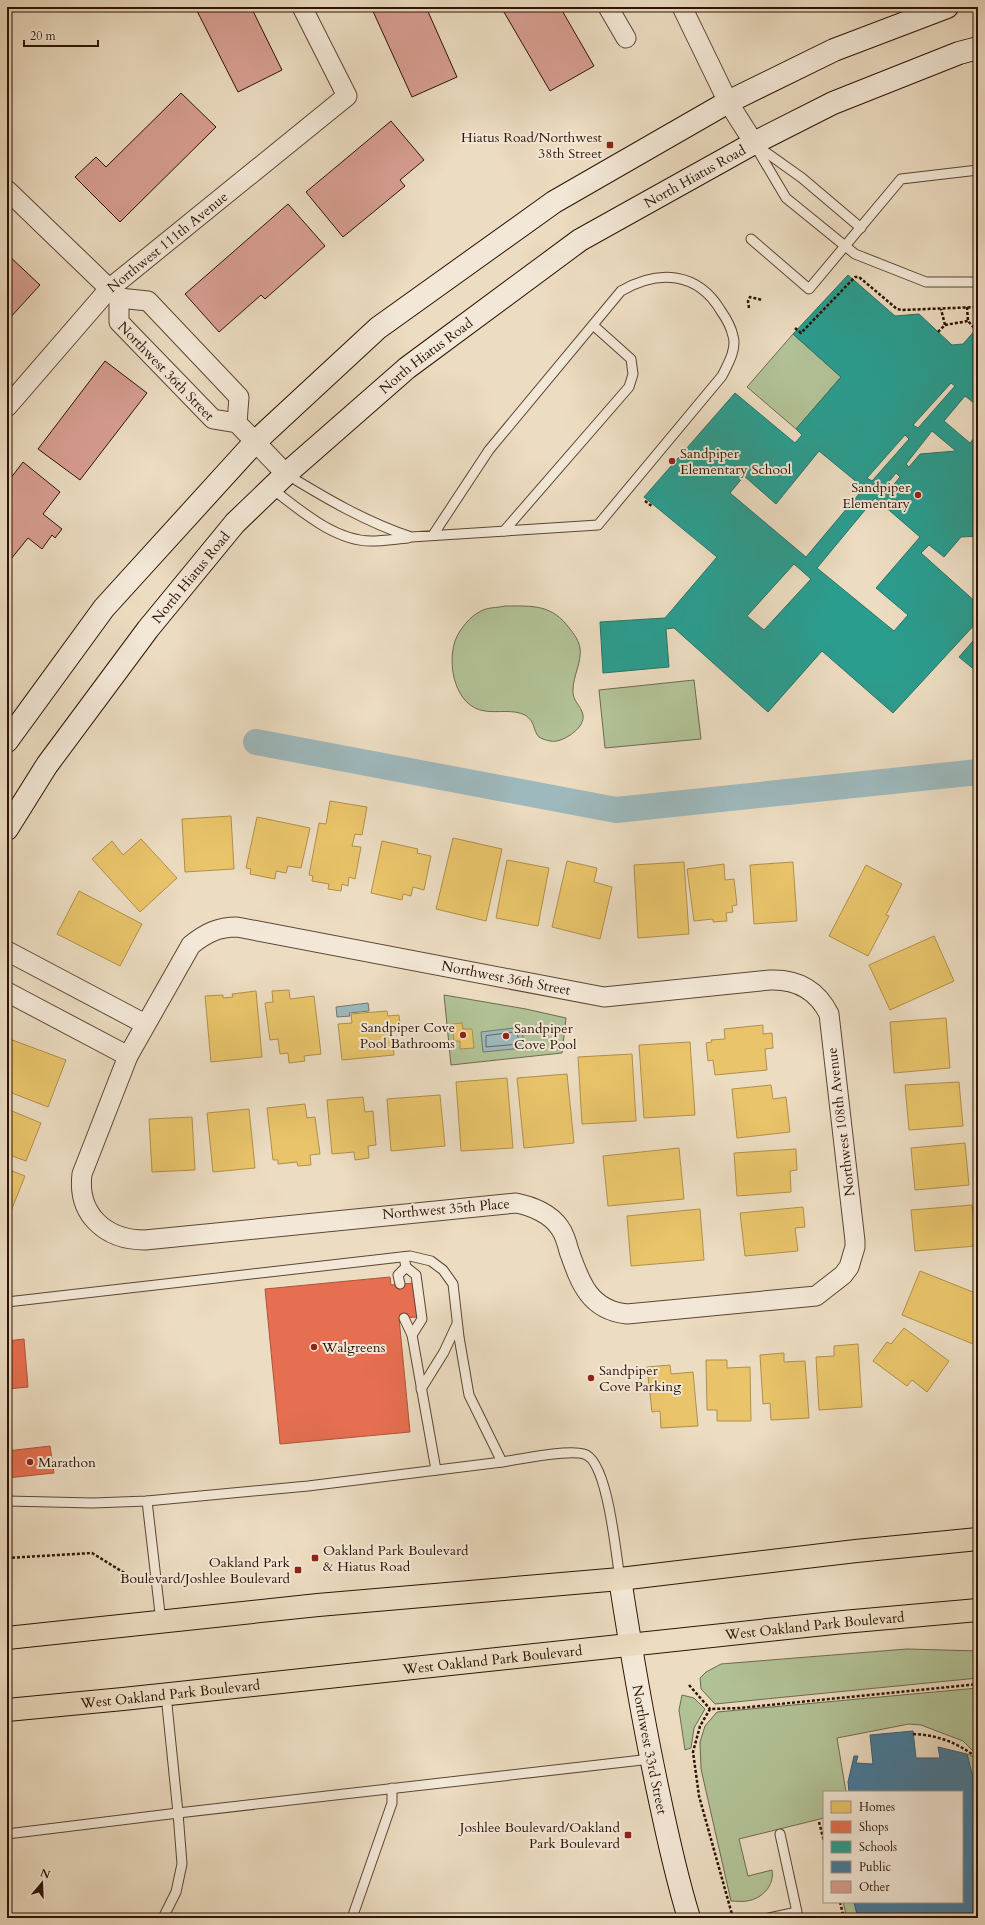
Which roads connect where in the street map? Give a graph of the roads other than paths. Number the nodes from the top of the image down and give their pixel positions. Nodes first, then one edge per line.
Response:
1 (302, 7) edge
2 (608, 7) edge
3 (682, 7) edge
4 (947, 7) edge
5 (626, 38) dead end
6 (978, 48) edge
7 (728, 102) junction
8 (754, 143) junction
9 (978, 170) edge
10 (7, 190) edge
11 (861, 228) junction
12 (751, 238) dead end
13 (846, 246) junction
14 (978, 282) edge
15 (114, 294) junction
16 (593, 325) junction
17 (7, 407) edge
18 (237, 423) junction
19 (255, 442) junction
20 (278, 481) junction
21 (504, 531) junction
22 (433, 536) junction
23 (412, 538) junction
24 (7, 741) edge
25 (7, 829) edge
26 (7, 951) edge
27 (795, 982) joint
28 (7, 992) edge
29 (145, 1024) junction
30 (128, 1056) junction
31 (404, 1257) junction
32 (406, 1267) junction
33 (843, 1275) joint
34 (400, 1284) dead end
35 (7, 1302) edge
36 (404, 1318) dead end
37 (457, 1323) junction
38 (412, 1335) junction
39 (422, 1389) junction
40 (502, 1462) junction
41 (436, 1470) junction
42 (7, 1500) edge
43 (147, 1501) junction
44 (978, 1539) edge
45 (620, 1579) junction
46 (978, 1610) edge
47 (161, 1622) junction
48 (7, 1638) edge
49 (630, 1646) junction
50 (166, 1695) junction
51 (7, 1710) edge
52 (651, 1759) junction
53 (392, 1788) junction
54 (178, 1813) junction
55 (7, 1834) edge
56 (780, 1834) dead end
57 (798, 1915) edge
58 (163, 1918) edge
59 (352, 1918) edge
60 (689, 1918) edge
61 (769, 1918) edge

1 - 15 street, Northwest 111th Avenue
2 - 5 street
3 - 7 street
4 - 7 main road
6 - 8 main road, North Hiatus Road
7 - 8 street
7 - 19 main road
8 - 11 lane
8 - 13 lane
8 - 20 main road, North Hiatus Road
9 - 11 lane
10 - 15 street
11 - 13 lane
12 - 13 lane
13 - 14 lane
15 - 17 street, Northwest 111th Avenue
15 - 18 street, Northwest 36th Street
15 - 18 street, Northwest 36th Street
16 - 21 lane
16 - 21 lane
16 - 22 lane
18 - 19 street
19 - 20 street
19 - 24 main road
20 - 23 lane
20 - 23 lane
20 - 25 main road, North Hiatus Road
21 - 22 lane
22 - 23 lane
26 - 29 street
27 - 29 street, Northwest 36th Street
27 - 33 street, Northwest 108th Avenue
28 - 30 street
29 - 30 street
30 - 33 street, Northwest 35th Place
31 - 32 lane
31 - 35 lane
31 - 37 lane
32 - 34 lane
32 - 38 lane
36 - 38 lane
37 - 39 lane
37 - 40 lane
38 - 39 lane
39 - 41 lane
40 - 41 lane
40 - 45 lane
41 - 43 lane
42 - 43 lane
43 - 47 lane
44 - 45 main road
45 - 47 main road
45 - 49 main road, Northwest 33rd Street
46 - 49 main road, West Oakland Park Boulevard
47 - 48 main road
49 - 50 main road, West Oakland Park Boulevard
49 - 52 main road, Northwest 33rd Street
50 - 51 main road, West Oakland Park Boulevard
50 - 54 lane
52 - 53 lane
52 - 60 main road, Northwest 33rd Street
53 - 54 lane
53 - 59 lane
54 - 55 lane
54 - 58 lane
56 - 57 lane
57 - 61 lane

